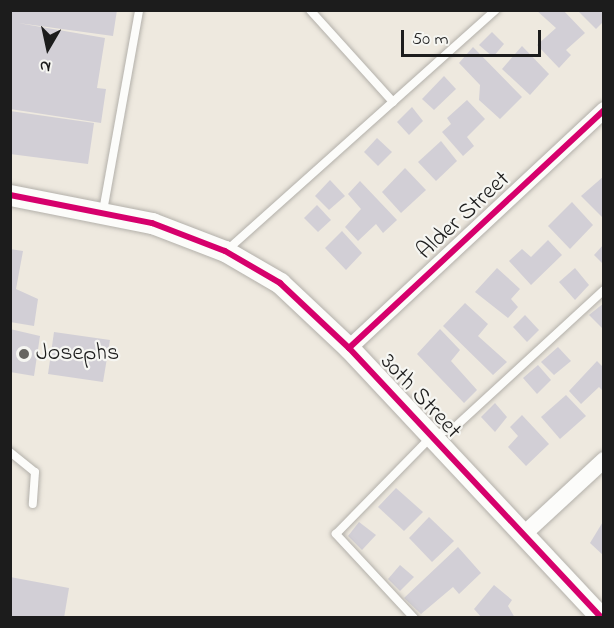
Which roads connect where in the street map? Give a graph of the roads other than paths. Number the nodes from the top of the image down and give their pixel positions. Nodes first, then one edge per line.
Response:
1 (139, 10) edge
2 (310, 10) edge
3 (496, 10) edge
4 (393, 102) junction
5 (603, 110) edge
6 (10, 195) edge
7 (103, 212) junction
8 (225, 251) junction
9 (603, 290) edge
10 (349, 348) junction
11 (432, 436) junction
12 (10, 452) edge
13 (603, 460) edge
14 (33, 504) dead end
15 (524, 534) junction
16 (414, 618) edge
17 (602, 618) edge

1 - 7 lane
2 - 4 lane
3 - 4 lane
4 - 8 lane
5 - 10 street, Alder Street
6 - 7 street, 30th Street
7 - 8 street, 30th Street
8 - 10 street, 30th Street
9 - 11 lane
10 - 11 street, 30th Street
11 - 15 street, 30th Street
11 - 16 lane
12 - 14 lane
13 - 15 street
15 - 17 street, 30th Street

